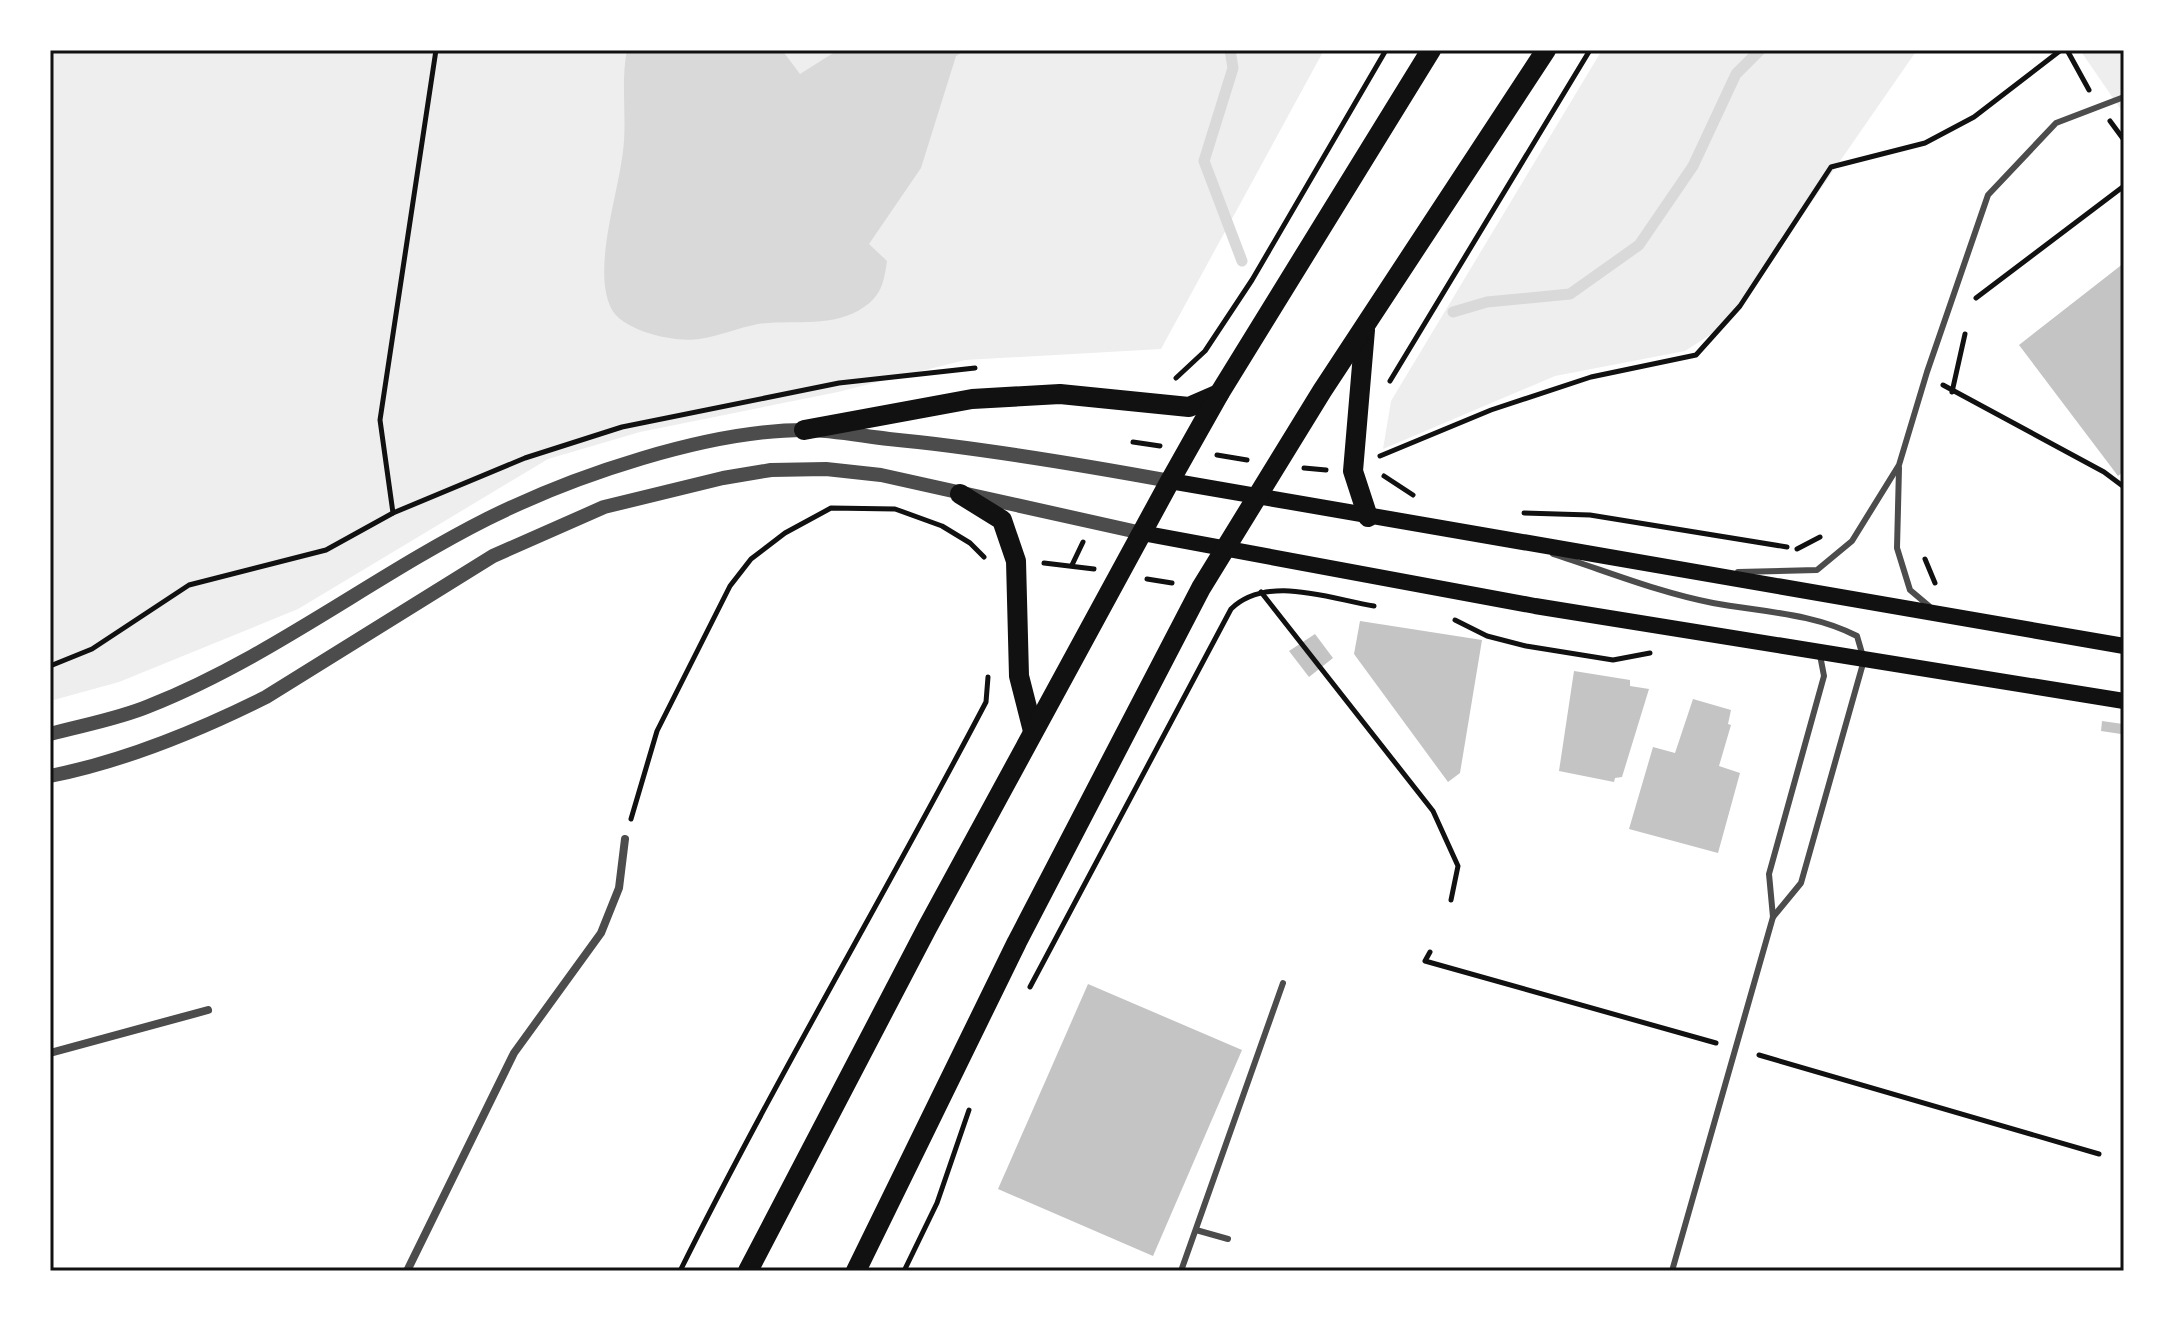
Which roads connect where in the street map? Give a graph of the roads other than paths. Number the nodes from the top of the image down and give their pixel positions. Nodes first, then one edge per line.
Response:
1 (1431, 50) edge
2 (1546, 50) edge
3 (2124, 97) edge
4 (1365, 326) junction
5 (1219, 394) junction
6 (804, 430) junction
7 (1899, 465) junction
8 (1170, 481) junction
9 (960, 494) junction
10 (1256, 496) junction
11 (1368, 517) junction
12 (1142, 533) junction
13 (1516, 543) junction
14 (1224, 549) junction
15 (1674, 570) junction
16 (1941, 617) junction
17 (2124, 646) edge
18 (1819, 651) junction
19 (1864, 660) junction
20 (2124, 701) edge
21 (1033, 731) junction
22 (50, 734) edge
23 (50, 776) edge
24 (625, 839) road end
25 (1773, 917) junction
26 (1283, 983) dead end
27 (208, 1010) dead end
28 (50, 1053) edge
29 (1196, 1230) junction
30 (1228, 1239) dead end
31 (407, 1271) edge
32 (748, 1271) edge
33 (856, 1271) edge
34 (1181, 1271) edge
35 (1672, 1271) edge

1 - 5 main road
2 - 4 main road
3 - 7 lane
4 - 10 main road
4 - 11 main road
5 - 6 main road
5 - 8 main road
6 - 8 street
6 - 22 street
7 - 15 lane
7 - 16 lane
8 - 10 main road
8 - 12 main road
9 - 12 street
9 - 21 main road
9 - 23 street
10 - 11 main road
10 - 14 main road
11 - 13 main road
12 - 14 main road
12 - 21 main road
13 - 15 main road
13 - 19 lane
14 - 18 main road
14 - 33 main road
15 - 16 main road
16 - 17 main road
18 - 19 main road
18 - 25 lane
19 - 20 main road
19 - 25 lane
21 - 32 main road
24 - 31 street
25 - 35 lane
26 - 29 lane
27 - 28 street
29 - 30 lane
29 - 34 lane

